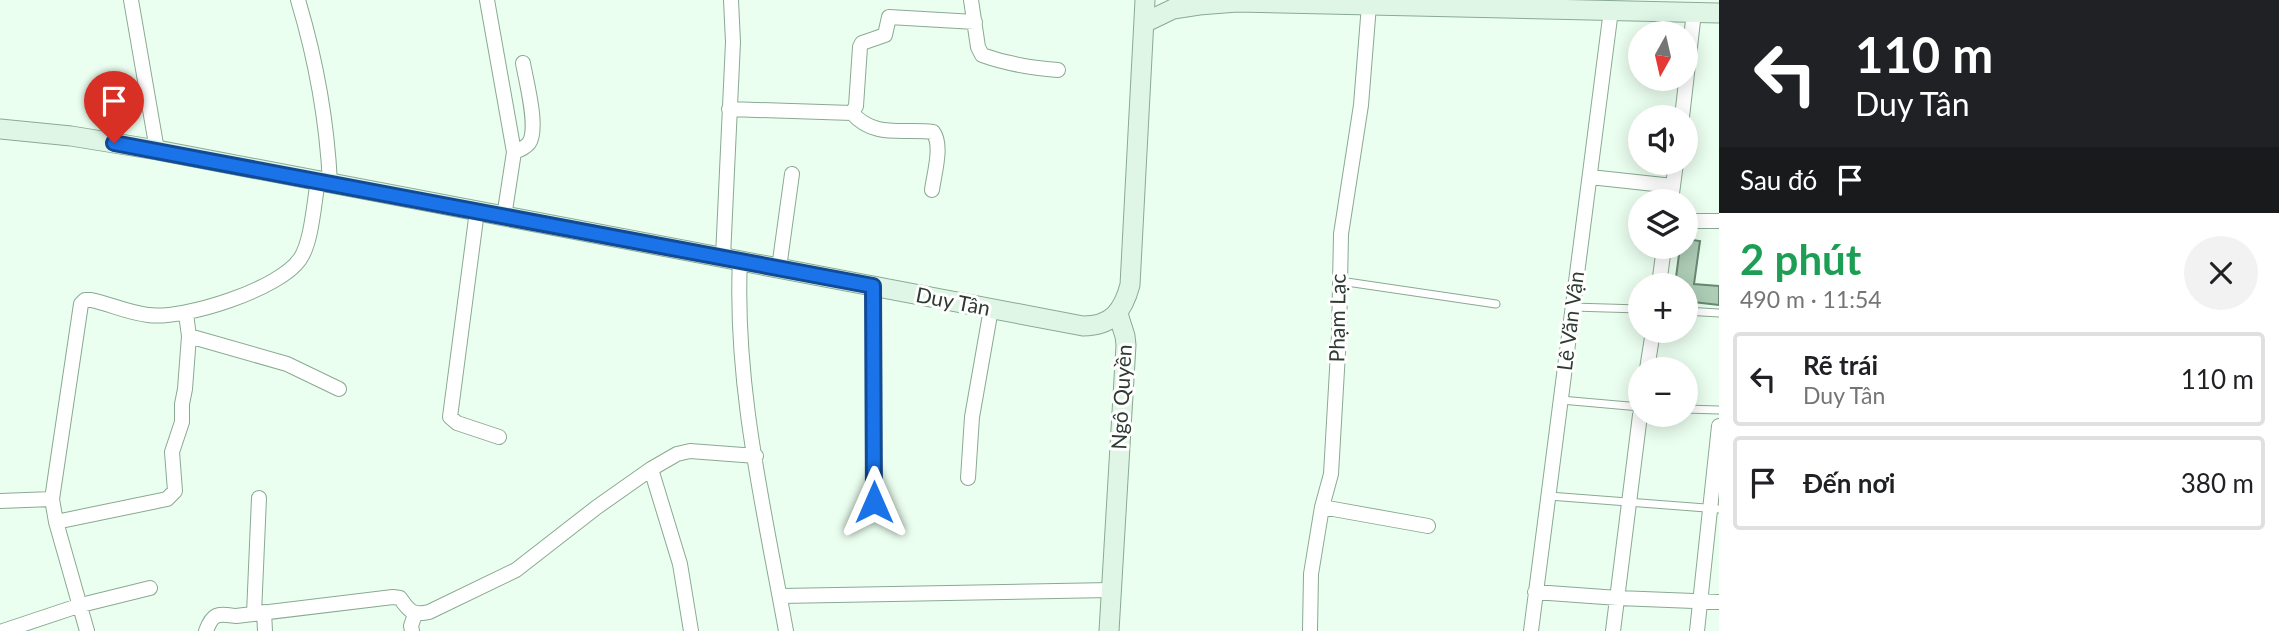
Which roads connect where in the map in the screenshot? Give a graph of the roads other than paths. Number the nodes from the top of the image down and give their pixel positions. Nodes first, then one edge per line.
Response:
1 (131, 0) edge
2 (298, 0) edge
3 (487, 0) edge
4 (731, 0) edge
5 (971, 0) edge
6 (1145, 0) edge
7 (1369, 5) junction
8 (1611, 10) junction
9 (1693, 12) junction
10 (1719, 13) edge
11 (975, 22) junction
12 (1144, 23) junction
13 (523, 63) dead end
14 (1058, 70) dead end
15 (1683, 105) edge
16 (729, 110) junction
17 (852, 113) junction
18 (0, 129) edge
19 (157, 150) junction
20 (514, 152) junction
21 (792, 174) dead end
22 (1674, 175) edge
23 (1590, 177) junction
24 (324, 182) junction
25 (1673, 186) junction
26 (1673, 189) edge
27 (932, 190) dead end
28 (477, 211) junction
29 (504, 217) junction
30 (1698, 221) edge
31 (1719, 221) edge
32 (731, 258) junction
33 (779, 268) junction
34 (1339, 281) junction
35 (873, 286) junction
36 (1496, 303) dead end
37 (1571, 307) junction
38 (991, 309) junction
39 (1628, 309) edge
40 (1698, 312) edge
41 (1719, 313) edge
42 (186, 314) junction
43 (1118, 314) junction
44 (189, 336) junction
45 (339, 389) dead end
46 (1561, 400) junction
47 (1628, 406) edge
48 (1698, 409) edge
49 (1719, 410) edge
50 (1719, 426) edge
51 (1639, 427) edge
52 (499, 437) dead end
53 (756, 456) junction
54 (651, 469) junction
55 (968, 478) dead end
56 (1548, 496) junction
57 (259, 498) dead end
58 (52, 499) junction
59 (0, 501) edge
60 (874, 502) dead end
61 (1630, 503) junction
62 (1322, 507) junction
63 (1715, 509) edge
64 (56, 522) junction
65 (1428, 526) dead end
66 (150, 588) dead end
67 (1111, 590) junction
68 (1535, 592) junction
69 (780, 596) junction
70 (1618, 598) junction
71 (1700, 600) junction
72 (1719, 602) edge
73 (81, 605) junction
74 (259, 613) junction
75 (415, 614) junction
76 (3, 631) edge
77 (87, 631) edge
78 (206, 631) edge
79 (265, 631) edge
80 (412, 631) edge
81 (691, 631) edge
82 (786, 631) edge
83 (1109, 631) edge
84 (1310, 631) edge
85 (1531, 631) edge
86 (1614, 631) edge
87 (1697, 631) edge

1 - 19 street
2 - 24 street
3 - 20 street
4 - 16 street
5 - 11 street
6 - 12 street, Ngô Quyền
7 - 8 street
7 - 12 street
7 - 34 street, Phạm Lạc
8 - 9 street
8 - 23 street, Lê Văn Vận
9 - 10 street
9 - 15 street
11 - 14 street
11 - 17 street
12 - 43 street, Ngô Quyền
13 - 20 street
16 - 17 street
16 - 32 street
17 - 27 street
18 - 19 street, Duy Tân
19 - 24 street, Duy Tân
20 - 29 street
21 - 33 street
22 - 25 street
23 - 25 street
23 - 37 street, Lê Văn Vận
24 - 28 street, Duy Tân
24 - 42 street
25 - 26 street
28 - 29 street, Duy Tân
28 - 52 street
29 - 32 street, Duy Tân
30 - 31 street
32 - 33 street, Duy Tân
32 - 53 street
33 - 35 street, Duy Tân
34 - 36 lane
34 - 62 street, Phạm Lạc
35 - 38 street, Duy Tân
35 - 60 street
37 - 39 lane
37 - 46 street, Lê Văn Vận
38 - 43 street, Duy Tân
38 - 55 street
40 - 41 lane
42 - 44 street
42 - 58 street
43 - 67 street, Ngô Quyền
44 - 45 street
44 - 64 street
46 - 47 lane
46 - 56 street, Lê Văn Vận
48 - 49 lane
50 - 63 street
51 - 61 street
53 - 54 street
53 - 69 street
54 - 75 street
54 - 81 street
56 - 61 lane
56 - 68 street, Lê Văn Vận
57 - 74 street
58 - 59 street
58 - 64 street
61 - 63 lane
61 - 70 street
62 - 65 street
62 - 84 street, Phạm Lạc
63 - 71 street
64 - 73 street
66 - 73 street
67 - 69 street
67 - 83 street, Ngô Quyền
68 - 70 street
68 - 85 street, Lê Văn Vận
69 - 82 street
70 - 71 street
70 - 86 street
71 - 72 street
71 - 87 street
73 - 76 street
73 - 77 street
74 - 75 street
74 - 78 street
74 - 79 street
75 - 80 street

